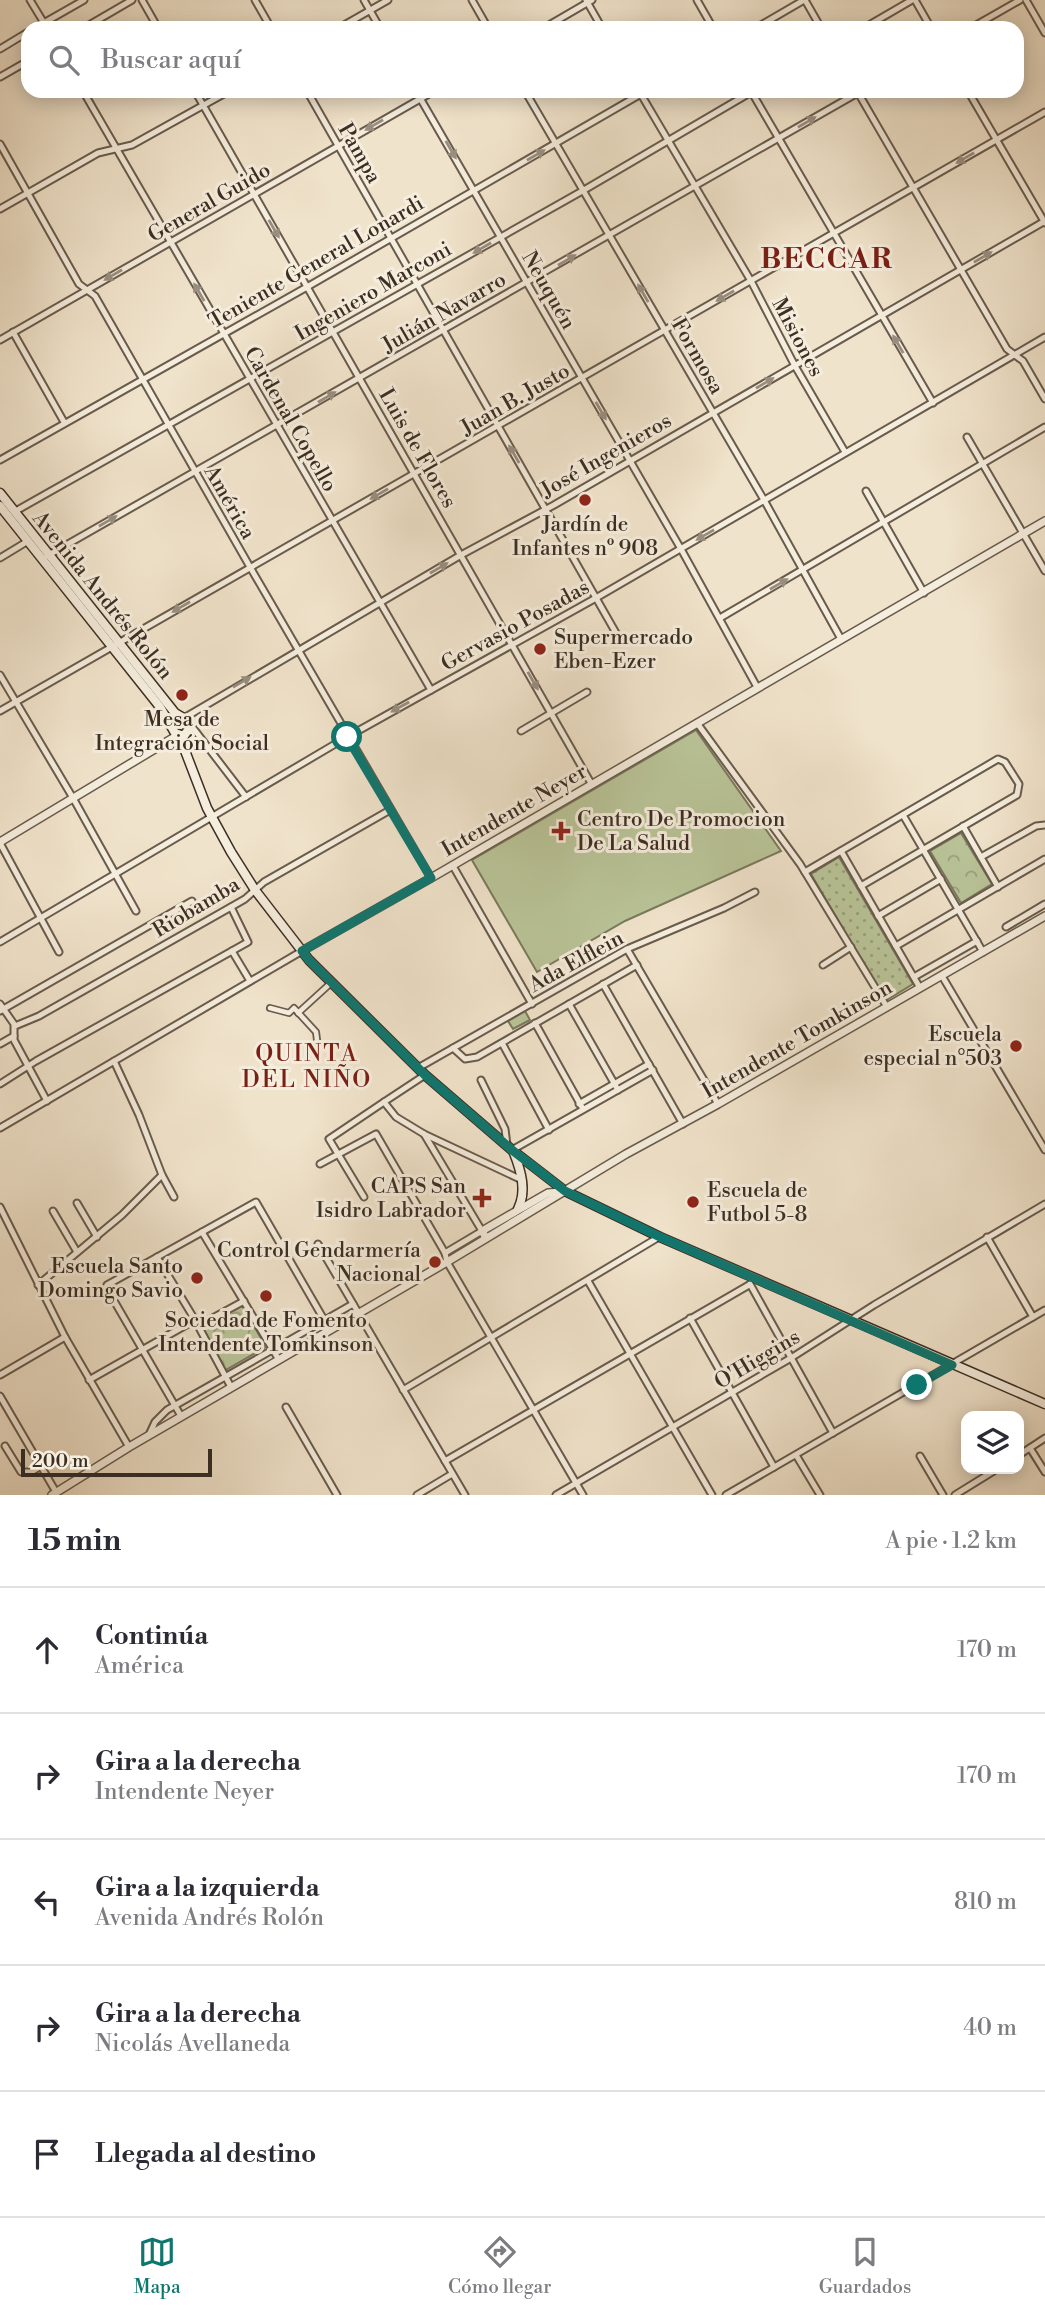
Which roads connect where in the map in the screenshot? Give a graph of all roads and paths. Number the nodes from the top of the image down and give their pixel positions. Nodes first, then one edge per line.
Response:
1 (30, 0) edge
2 (83, 0) edge
3 (132, 0) edge
4 (142, 0) edge
5 (255, 0) edge
6 (364, 0) edge
7 (388, 0) edge
8 (472, 0) edge
9 (697, 0) edge
10 (804, 0) edge
11 (913, 0) edge
12 (1020, 0) edge
13 (1026, 0) edge
14 (589, 1) edge
15 (370, 10) junction
16 (42, 21) edge
17 (52, 21) edge
18 (96, 21) edge
19 (154, 21) edge
20 (267, 21) edge
21 (351, 21) edge
22 (376, 21) edge
23 (484, 21) edge
24 (556, 21) edge
25 (599, 21) edge
26 (709, 21) edge
27 (767, 21) edge
28 (817, 21) edge
29 (876, 21) edge
30 (926, 21) edge
31 (983, 21) edge
32 (1045, 33) edge
33 (21, 36) edge
34 (0, 49) edge
35 (21, 65) edge
36 (0, 77) edge
37 (87, 98) edge
38 (199, 98) edge
39 (217, 98) edge
40 (311, 98) edge
41 (421, 98) joint
42 (529, 98) edge
43 (632, 98) edge
44 (645, 98) edge
45 (740, 98) edge
46 (756, 98) edge
47 (849, 98) edge
48 (862, 98) edge
49 (972, 98) edge
50 (203, 106) junction
51 (1045, 112) edge
52 (779, 139) junction
53 (996, 140) junction
54 (668, 141) junction
55 (0, 144) edge
56 (555, 144) junction
57 (338, 146) junction
58 (115, 150) junction
59 (695, 187) junction
60 (913, 188) junction
61 (474, 190) junction
62 (584, 190) junction
63 (28, 193) junction
64 (254, 194) junction
65 (0, 209) edge
66 (1045, 222) edge
67 (834, 233) junction
68 (609, 236) junction
69 (501, 237) junction
70 (391, 238) junction
71 (170, 242) junction
72 (960, 271) junction
73 (751, 281) junction
74 (527, 283) junction
75 (417, 284) junction
76 (307, 287) junction
77 (86, 290) junction
78 (882, 316) junction
79 (443, 331) junction
80 (665, 331) junction
81 (13, 332) junction
82 (333, 332) junction
83 (223, 334) junction
84 (1045, 337) edge
85 (0, 339) edge
86 (1015, 354) junction
87 (795, 366) junction
88 (142, 378) junction
89 (582, 378) junction
90 (249, 379) junction
91 (360, 379) junction
92 (1045, 399) edge
93 (933, 402) junction
94 (713, 413) junction
95 (64, 422) junction
96 (169, 425) junction
97 (277, 426) junction
98 (498, 427) junction
99 (1045, 427) edge
100 (967, 437) dead end
101 (845, 452) junction
102 (0, 460) edge
103 (630, 461) junction
104 (982, 465) junction
105 (195, 472) junction
106 (415, 473) junction
107 (866, 491) dead end
108 (0, 493) edge
109 (764, 500) junction
110 (0, 506) edge
111 (546, 510) junction
112 (11, 514) junction
113 (333, 521) junction
114 (1045, 521) edge
115 (885, 523) junction
116 (1022, 534) junction
117 (28, 541) junction
118 (681, 549) junction
119 (461, 555) junction
120 (46, 557) junction
121 (0, 558) edge
122 (250, 567) junction
123 (802, 570) junction
124 (1045, 571) edge
125 (924, 593) junction
126 (596, 598) junction
127 (380, 602) junction
128 (720, 618) junction
129 (616, 633) dead end
130 (841, 639) junction
131 (512, 644) junction
132 (116, 645) junction
133 (298, 650) junction
134 (0, 675) edge
135 (757, 687) junction
136 (431, 690) junction
137 (587, 692) dead end
138 (15, 702) junction
139 (0, 711) edge
140 (552, 713) junction
141 (185, 720) junction
142 (697, 723) junction
143 (172, 725) junction
144 (522, 731) dead end
145 (180, 735) junction
146 (348, 737) junction
147 (593, 785) junction
148 (73, 797) junction
149 (246, 797) junction
150 (390, 810) junction
151 (903, 815) junction
152 (212, 817) junction
153 (1045, 825) edge
154 (963, 826) junction
155 (0, 843) edge
156 (923, 849) junction
157 (841, 851) junction
158 (981, 857) junction
159 (1045, 859) edge
160 (453, 866) junction
161 (805, 872) junction
162 (114, 874) junction
163 (431, 878) junction
164 (941, 879) junction
165 (861, 886) junction
166 (998, 887) junction
167 (255, 890) junction
168 (755, 892) dead end
169 (192, 901) dead end
170 (1045, 904) edge
171 (231, 908) junction
172 (958, 910) junction
173 (136, 911) dead end
174 (878, 916) junction
175 (1045, 916) edge
176 (40, 918) junction
177 (1006, 927) dead end
178 (977, 941) junction
179 (0, 942) edge
180 (896, 946) junction
181 (851, 947) junction
182 (627, 949) junction
183 (232, 951) junction
184 (302, 951) junction
185 (59, 952) dead end
186 (983, 952) junction
187 (637, 965) junction
188 (823, 965) dead end
189 (942, 976) junction
190 (914, 977) junction
191 (250, 981) junction
192 (333, 981) junction
193 (603, 984) junction
194 (920, 988) junction
195 (532, 1004) junction
196 (569, 1004) junction
197 (887, 1007) junction
198 (1, 1008) edge
199 (270, 1008) dead end
200 (298, 1013) junction
201 (534, 1023) junction
202 (15, 1026) junction
203 (13, 1036) junction
204 (502, 1043) junction
205 (0, 1044) edge
206 (318, 1048) dead end
207 (453, 1048) junction
208 (114, 1062) junction
209 (29, 1066) junction
210 (651, 1067) junction
211 (421, 1072) junction
212 (481, 1080) dead end
213 (0, 1084) edge
214 (617, 1086) junction
215 (47, 1101) junction
216 (384, 1102) junction
217 (718, 1104) junction
218 (581, 1107) junction
219 (683, 1124) junction
220 (0, 1128) edge
221 (549, 1130) junction
222 (424, 1134) junction
223 (510, 1148) junction
224 (1045, 1150) edge
225 (339, 1155) junction
226 (320, 1164) dead end
227 (162, 1175) junction
228 (522, 1180) junction
229 (565, 1191) junction
230 (174, 1197) dead end
231 (364, 1197) dead end
232 (77, 1203) dead end
233 (1045, 1204) edge
234 (0, 1207) edge
235 (519, 1209) junction
236 (53, 1210) dead end
237 (202, 1232) junction
238 (484, 1235) junction
239 (97, 1237) junction
240 (660, 1237) junction
241 (987, 1237) junction
242 (318, 1244) dead end
243 (77, 1252) junction
244 (444, 1253) junction
245 (157, 1257) junction
246 (447, 1262) junction
247 (588, 1281) junction
248 (752, 1282) junction
249 (38, 1286) junction
250 (244, 1301) junction
251 (353, 1304) junction
252 (1045, 1310) edge
253 (358, 1314) junction
254 (1034, 1317) junction
255 (690, 1318) junction
256 (852, 1320) junction
257 (324, 1321) junction
258 (197, 1323) junction
259 (330, 1330) junction
260 (65, 1337) junction
261 (490, 1337) junction
262 (143, 1348) junction
263 (272, 1349) junction
264 (629, 1355) junction
265 (791, 1358) junction
266 (279, 1360) junction
267 (952, 1365) junction
268 (0, 1375) edge
269 (225, 1377) junction
270 (89, 1380) junction
271 (232, 1387) junction
272 (403, 1390) junction
273 (732, 1392) junction
274 (0, 1396) edge
275 (1045, 1404) edge
276 (175, 1405) junction
277 (285, 1408) dead end
278 (534, 1410) junction
279 (181, 1416) junction
280 (672, 1427) junction
281 (833, 1433) junction
282 (148, 1436) junction
283 (1045, 1438) edge
284 (5, 1446) dead end
285 (129, 1447) junction
286 (1030, 1448) junction
287 (1024, 1452) edge
288 (796, 1455) junction
289 (920, 1456) dead end
290 (445, 1461) junction
291 (41, 1466) junction
292 (774, 1467) junction
293 (1045, 1472) edge
294 (452, 1474) junction
295 (989, 1474) edge
296 (576, 1483) junction
297 (428, 1489) junction
298 (54, 1494) edge
299 (337, 1495) edge
300 (418, 1495) edge
301 (432, 1495) edge
302 (466, 1495) edge
303 (556, 1495) edge
304 (583, 1495) edge
305 (712, 1495) edge
306 (726, 1495) edge
307 (820, 1495) edge
308 (943, 1495) edge
309 (955, 1495) edge

1 - 16 street
2 - 17 street
3 - 18 street
4 - 19 street
5 - 20 street
6 - 15 street
7 - 15 street
8 - 23 street
9 - 26 street
10 - 27 street
10 - 28 street
11 - 29 street
11 - 30 street
12 - 31 street
13 - 32 street
14 - 24 street
14 - 25 street
15 - 21 street
15 - 22 street
33 - 34 street
35 - 36 street
37 - 58 street, Cardenal Copello
38 - 50 street, Luis de Flores
39 - 50 street
40 - 57 street, Pampa
41 -> 57 street, General Guido
41 -> 61 street, Neuquén
42 - 56 street, Formosa
43 - 56 street, Teniente General Lonardi
44 - 54 street, Misiones
45 - 54 street, Ingeniero Marconi
46 - 52 street
52 -> 47 street, Julián Navarro
48 - 60 street
49 - 53 street
50 - 58 street
50 - 64 street, Luis de Flores
51 - 53 street, Juan B. Justo
52 - 59 street, Julián Navarro
52 - 67 street
53 -> 60 street, Juan B. Justo
53 - 66 street
54 - 59 street, Misiones
54 - 62 street, Ingeniero Marconi
55 - 63 street, América
61 -> 56 street, Teniente General Lonardi
56 - 62 street, Formosa
57 - 64 street, General Guido
57 - 70 street, Pampa
58 - 63 street
58 - 71 street, Cardenal Copello
59 - 68 street, Julián Navarro
59 - 73 street, Misiones
60 - 67 street, Juan B. Justo
60 - 72 street
61 - 69 street, Neuquén
61 - 70 street, Teniente General Lonardi
62 - 68 street, Formosa
62 - 69 street, Ingeniero Marconi
63 - 65 street
63 - 77 street, América
64 - 71 street, General Guido
64 -> 76 street, Luis de Flores
72 -> 66 street, José Ingenieros
67 - 73 street, Juan B. Justo
67 - 78 street
74 -> 68 street, Julián Navarro
80 -> 68 street, Formosa
69 - 74 street, Neuquén
69 -> 75 street, Ingeniero Marconi
70 - 75 street, Pampa
70 - 76 street, Teniente General Lonardi
71 -> 77 street, General Guido
83 -> 71 street, Cardenal Copello
72 - 78 street, José Ingenieros
72 - 86 street
73 -> 80 street, Juan B. Justo
73 - 87 street, Misiones
74 - 79 street, Julián Navarro
74 - 89 street, Neuquén
75 - 79 street, Pampa
75 - 82 street, Ingeniero Marconi
76 - 82 street, Luis de Flores
76 - 83 street, Teniente General Lonardi
77 - 81 street, General Guido
77 - 88 street, América
78 - 87 street, José Ingenieros
93 -> 78 street
79 - 91 street, Julián Navarro
79 - 98 street, Pampa
80 - 89 street, Juan B. Justo
80 - 94 street, Formosa
81 - 85 street, General Guido
81 - 95 street
82 - 90 street, Ingeniero Marconi
82 - 91 street, Luis de Flores
83 - 88 street, Teniente General Lonardi
83 - 90 street, Cardenal Copello
84 - 86 street, Gervasio Posadas
86 - 92 street
86 - 93 street, Gervasio Posadas
94 -> 87 street, José Ingenieros
87 - 101 street, Misiones
88 - 95 street, Teniente General Lonardi
88 - 96 street, América
89 - 98 street, Juan B. Justo
89 -> 103 street, Neuquén
90 - 96 street, Ingeniero Marconi
90 - 97 street, Cardenal Copello
97 -> 91 street, Julián Navarro
91 - 106 street, Luis de Flores
93 - 101 street, Gervasio Posadas
94 - 103 street, José Ingenieros
94 - 109 street, Formosa
95 - 102 street, Teniente General Lonardi
96 - 105 street, América
96 - 112 street, Ingeniero Marconi
97 - 105 street, Julián Navarro
97 - 113 street, Cardenal Copello
98 - 106 street, Juan B. Justo
111 -> 98 street, Pampa
99 - 104 street
100 - 104 street
101 - 109 street, Gervasio Posadas
103 - 111 street, José Ingenieros
103 - 118 street, Neuquén
104 - 115 street
104 - 116 street
120 -> 105 street, Julián Navarro
105 - 122 street, América
106 -> 113 street, Juan B. Justo
106 - 119 street, Luis de Flores
107 - 115 street
108 - 112 main road, Avenida Andrés Rolón
109 -> 118 street, Gervasio Posadas
109 - 123 street, Formosa
110 - 112 main road, Avenida Andrés Rolón
111 - 119 street, José Ingenieros
111 - 126 street, Pampa
112 - 117 main road, Avenida Andrés Rolón
112 - 120 main road, Avenida Andrés Rolón
113 - 122 street, Juan B. Justo
113 - 127 street, Cardenal Copello
114 - 116 street, Intendente Neyer
115 - 123 street
115 - 125 street
116 - 124 street
116 - 125 street, Intendente Neyer
117 - 120 main road, Avenida Andrés Rolón
117 - 121 street
118 - 126 street, Gervasio Posadas
118 - 128 street, Neuquén
127 -> 119 street, José Ingenieros
119 - 131 street, Luis de Flores
120 - 132 main road, Avenida Andrés Rolón
122 -> 132 street, Juan B. Justo
122 - 133 street, América
128 -> 123 street
123 - 130 street, Formosa
125 - 130 street, Intendente Neyer
126 - 129 street, Pampa
126 - 131 street, Gervasio Posadas
127 - 133 street, José Ingenieros
127 - 136 street, Cardenal Copello
128 - 135 street, Neuquén
130 - 135 street, Intendente Neyer
131 - 136 street, Gervasio Posadas
131 -> 140 street, Luis de Flores
132 - 138 street, Juan B. Justo
132 - 141 main road, Avenida Andrés Rolón
132 - 143 main road, Avenida Andrés Rolón
141 -> 133 street, José Ingenieros
133 - 146 street, América
134 - 138 street
135 - 142 street, Intendente Neyer
136 -> 146 street, Gervasio Posadas
137 - 140 street
138 - 139 street, Juan B. Justo
138 - 148 street
140 - 144 street
140 - 147 street, Luis de Flores
141 - 143 main road
141 - 145 main road
141 - 149 street
142 - 147 street, Intendente Neyer
142 - 161 street
143 - 145 main road, Avenida Andrés Rolón
145 - 148 street
145 - 152 main road
146 - 149 street, Gervasio Posadas
146 - 150 street, América
147 - 160 street, Intendente Neyer
148 - 155 street
148 - 162 street
149 - 152 street, Gervasio Posadas
150 - 163 street, América
150 - 167 street, Riobamba
151 - 154 street
151 - 156 street
151 - 157 street
152 - 162 street, Gervasio Posadas
152 - 167 main road
153 - 158 street
154 - 156 street
154 - 158 street
155 - 176 street
156 - 164 street
156 - 165 street
157 - 161 street
157 - 165 street
158 - 166 street
159 - 166 street
160 - 163 street, Intendente Neyer
160 - 195 street
161 - 181 street
162 - 173 street
162 - 176 street, Gervasio Posadas
163 - 184 street, Intendente Neyer
164 - 172 street
164 - 174 street
165 - 174 street
166 - 172 street
167 - 171 street, Riobamba
167 - 184 main road
168 - 182 street, Ada Elflein
169 - 198 street
170 - 177 street
171 - 183 street
171 - 202 street, Riobamba
172 - 178 street
172 - 180 street
174 - 180 street
175 - 186 street, Intendente Tomkinson
176 - 179 street, Gervasio Posadas
176 - 185 street
178 - 186 street
178 - 190 street
180 - 190 street
181 - 188 street
181 - 197 street
182 - 187 street
182 - 195 street, Ada Elflein
183 - 191 street
183 - 209 street
184 - 191 street, Intendente Neyer
184 - 192 main road
186 - 189 street, Intendente Tomkinson
187 - 193 street
187 - 217 street
189 - 194 street, Intendente Tomkinson
189 - 224 street
190 - 194 street
191 - 208 street, Intendente Neyer
192 - 200 street
192 - 211 main road
193 - 196 street
193 - 210 street
194 - 197 street, Intendente Tomkinson
195 - 207 street, Ada Elflein
196 - 201 street
196 - 214 street
197 - 217 street, Intendente Tomkinson
198 - 202 street
199 - 200 street
200 - 206 street
201 - 204 street
201 - 218 street
202 - 203 street
203 - 205 street
203 - 209 street
204 - 207 street
204 - 221 street
207 - 211 street, Ada Elflein
208 - 215 street, Intendente Neyer
208 - 227 street
209 - 213 street
209 - 215 street
210 - 214 street
210 - 219 street
211 - 216 street, Ada Elflein
211 - 223 main road
212 - 223 street
214 - 218 street
215 - 220 street, Intendente Neyer
216 - 222 street
216 - 225 street, Ada Elflein
217 - 219 street, Intendente Tomkinson
218 - 221 street
219 - 229 street, Intendente Tomkinson
221 - 223 street
222 - 228 street
222 - 238 street
223 - 228 main road
223 - 229 main road
225 - 226 street
225 - 231 street
225 - 244 street
227 - 230 street
227 - 239 street
228 - 235 main road
229 - 235 street, Intendente Tomkinson
229 - 238 street, Intendente Tomkinson
229 - 240 main road
232 - 239 street
233 - 241 street, O'Higgins
234 - 249 street
235 - 238 street, Intendente Tomkinson
236 - 243 street
237 - 245 street
237 - 250 street
237 - 257 street
238 - 244 street, Intendente Tomkinson
238 - 246 street, Intendente Tomkinson
239 - 243 street
240 - 247 street
240 - 248 main road
241 - 254 street
241 - 256 street, O'Higgins
242 - 251 street
243 - 249 street
244 - 246 street
245 - 258 street
245 - 262 street
246 - 253 street, Intendente Tomkinson
246 - 261 street
247 - 261 street
247 - 264 street
248 - 255 street
248 - 256 main road
248 - 265 street
249 - 260 street
250 - 258 street
250 - 263 street
251 - 253 street
251 - 257 street, Intendente Tomkinson
252 - 254 street
253 - 259 street, Intendente Tomkinson
253 - 272 street
254 - 267 street
255 - 264 street
255 - 273 street
256 - 265 street, O'Higgins
256 - 267 main road
257 - 259 street
257 - 263 street, Intendente Tomkinson
258 - 262 street
258 - 269 street
259 - 266 street, Intendente Tomkinson
260 - 268 street
260 - 270 street
261 - 272 street
261 - 278 street
262 - 270 street
262 - 276 street
263 - 266 street
263 - 269 street, Intendente Tomkinson
264 - 278 street
264 - 280 street
265 - 273 street, O'Higgins
265 - 281 street
266 - 271 street, Intendente Tomkinson
267 - 275 main road
267 - 281 street
269 - 271 street
269 - 276 street, Intendente Tomkinson
270 - 285 street
271 - 279 street, Intendente Tomkinson
272 - 290 street
273 - 280 street, O'Higgins
273 - 292 street
274 - 291 street
276 - 279 street
276 - 282 street, Intendente Tomkinson
277 - 299 street
278 - 290 street
278 - 296 street
279 - 282 street, Intendente Tomkinson
280 - 296 street, O'Higgins
280 - 305 street
281 - 288 street
282 - 285 street, Intendente Tomkinson
283 - 286 street
284 - 291 street
285 - 298 street, Intendente Tomkinson
286 - 287 street
286 - 293 street
288 - 292 street
288 - 307 street
289 - 308 street
290 - 294 street
291 - 298 street
292 - 306 street
294 - 297 street
294 - 302 street
295 - 309 street
296 - 303 street, O'Higgins
296 - 304 street
297 - 300 street
297 - 301 street

